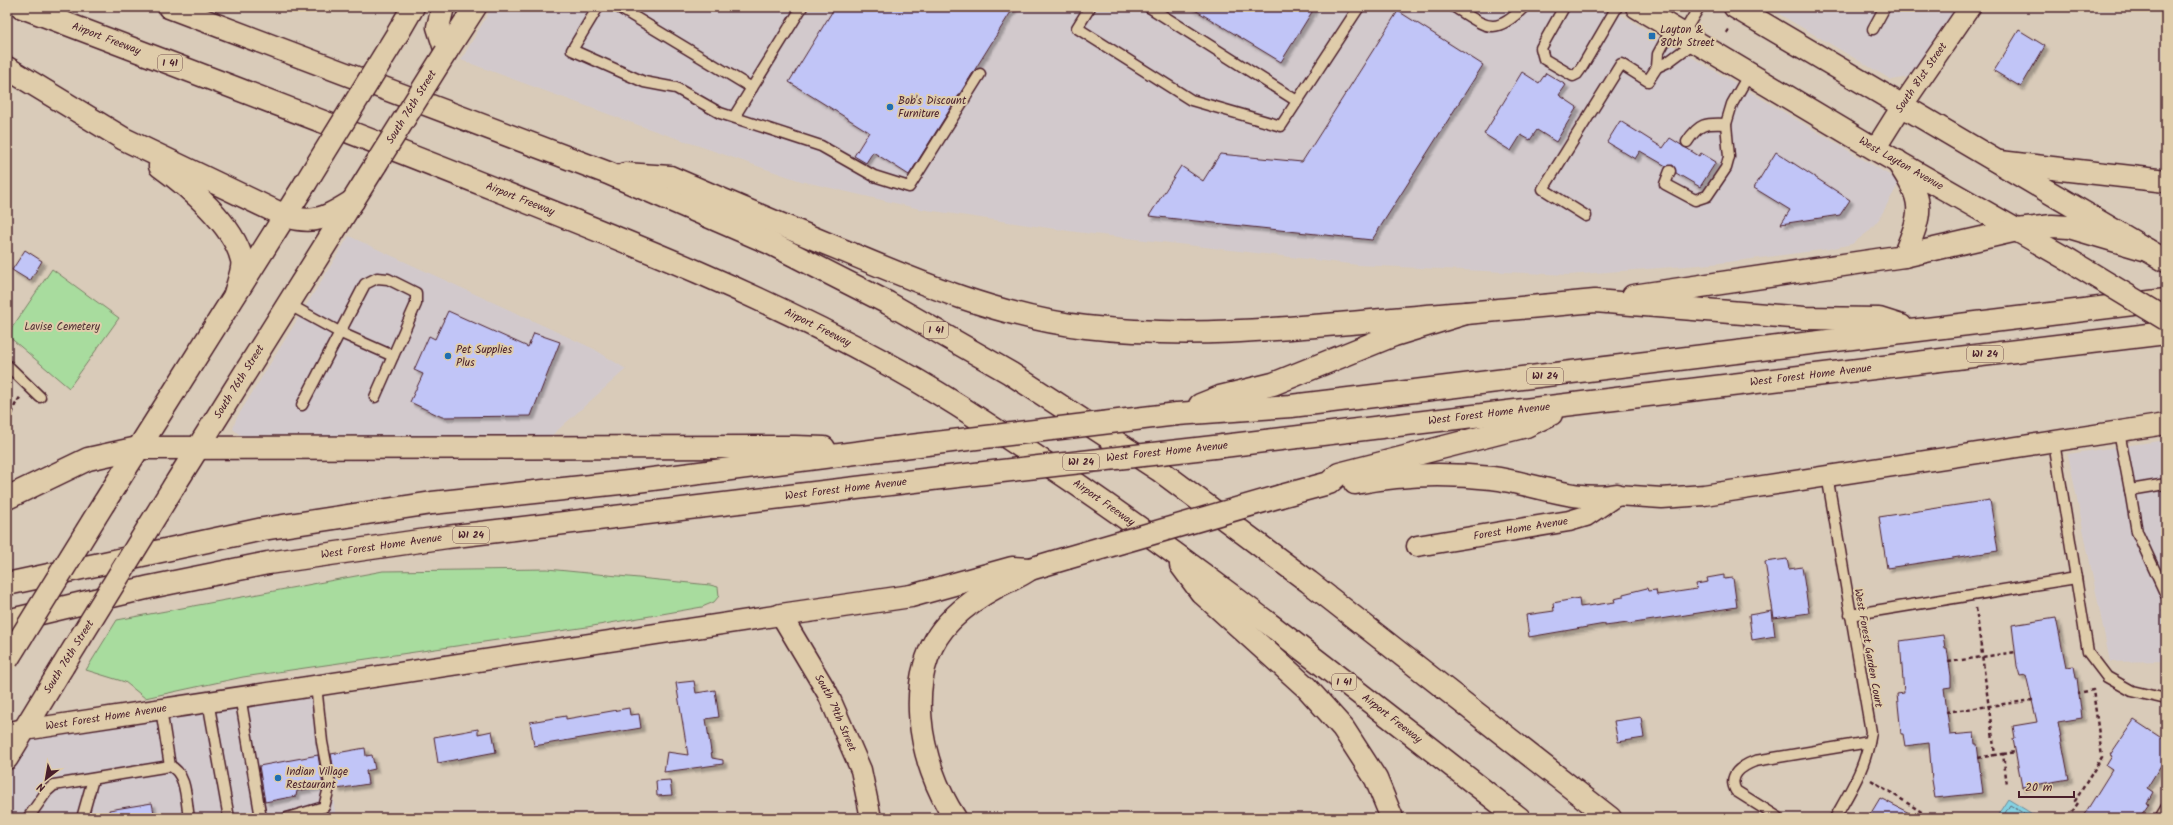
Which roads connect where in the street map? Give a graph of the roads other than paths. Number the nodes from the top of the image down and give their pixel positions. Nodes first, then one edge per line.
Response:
1 (22, 7) edge
2 (169, 7) edge
3 (413, 7) edge
4 (443, 7) edge
5 (475, 7) edge
6 (598, 7) edge
7 (618, 7) edge
8 (802, 7) edge
9 (1090, 7) edge
10 (1149, 7) edge
11 (1359, 7) edge
12 (1454, 7) edge
13 (1524, 7) edge
14 (1564, 7) edge
15 (1617, 7) edge
16 (1637, 7) edge
17 (1699, 7) edge
18 (1735, 7) edge
19 (1885, 7) edge
20 (1970, 7) edge
21 (1873, 29) dead end
22 (1684, 34) junction
23 (446, 52) junction
24 (1657, 67) junction
25 (7, 68) edge
26 (980, 74) dead end
27 (1749, 74) junction
28 (752, 88) junction
29 (1297, 101) junction
30 (1902, 106) junction
31 (734, 117) junction
32 (1726, 124) junction
33 (124, 139) junction
34 (1688, 142) dead end
35 (1875, 149) junction
36 (1897, 161) junction
37 (2000, 162) junction
38 (1670, 171) dead end
39 (608, 173) junction
40 (2166, 180) edge
41 (353, 201) junction
42 (285, 216) junction
43 (1586, 216) dead end
44 (2017, 230) junction
45 (2146, 250) junction
46 (1904, 256) junction
47 (2166, 261) edge
48 (235, 294) junction
49 (2166, 300) edge
50 (1595, 302) junction
51 (288, 304) junction
52 (1466, 313) junction
53 (2166, 319) edge
54 (1912, 330) junction
55 (341, 333) junction
56 (2166, 333) edge
57 (393, 356) junction
58 (7, 365) edge
59 (40, 397) dead end
60 (375, 397) dead end
61 (302, 405) dead end
62 (1570, 406) junction
63 (1177, 414) junction
64 (2166, 424) edge
65 (2119, 432) junction
66 (2054, 442) junction
67 (138, 448) junction
68 (198, 449) junction
69 (868, 451) junction
70 (1827, 475) junction
71 (1329, 483) junction
72 (2166, 484) edge
73 (2130, 490) junction
74 (1617, 495) junction
75 (7, 498) edge
76 (1168, 546) junction
77 (1417, 546) dead end
78 (1030, 569) junction
79 (2076, 578) junction
80 (7, 584) edge
81 (2166, 596) edge
82 (781, 615) junction
83 (1850, 615) junction
84 (7, 621) edge
85 (7, 660) edge
86 (316, 685) junction
87 (240, 696) junction
88 (2166, 699) edge
89 (208, 701) junction
90 (161, 709) junction
91 (15, 732) edge
92 (1869, 742) junction
93 (7, 758) edge
94 (170, 766) junction
95 (93, 779) junction
96 (2166, 808) edge
97 (28, 818) edge
98 (82, 818) edge
99 (189, 818) edge
100 (229, 818) edge
101 (261, 818) edge
102 (286, 818) edge
103 (871, 818) edge
104 (955, 818) edge
105 (1392, 818) edge
106 (1519, 818) edge
107 (1610, 818) edge
108 (1779, 818) edge
109 (1835, 818) edge
110 (2160, 818) edge

1 - 76 main road, Airport Freeway / I 41
2 - 39 main road, I 41
3 - 42 main road, bridge
4 - 23 main road
5 - 23 main road, South 76th Street
6 - 31 lane
7 - 28 lane
8 - 28 lane
9 - 29 lane
10 - 29 lane
11 - 29 lane
12 - 13 lane
14 - 15 lane
16 - 22 main road, West Layton Avenue
17 - 22 lane
18 - 30 main road
19 - 21 lane
20 - 30 street, South 81st Street
22 - 24 lane
22 - 24 lane
22 - 27 main road, West Layton Avenue
23 - 41 main road, South 76th Street, bridge
24 - 43 lane
25 - 33 main road
26 - 31 lane
27 - 32 lane
27 - 35 main road, West Layton Avenue
28 - 31 lane
30 - 35 street, South 81st Street
30 - 37 main road
32 - 34 lane
32 - 38 lane
33 - 42 main road
33 - 48 main road
35 - 36 main road, West Layton Avenue
36 - 44 main road, West Layton Avenue
36 - 46 main road
37 - 40 main road
37 - 45 main road
39 - 52 main road
39 - 107 main road, I 41
41 - 42 main road
41 - 51 main road, South 76th Street
42 - 48 main road
44 - 45 main road
44 - 46 main road
44 - 53 main road, West Layton Avenue, bridge
45 - 47 main road
46 - 50 main road
48 - 67 main road
49 - 54 main road, WI 24
50 - 52 main road
50 - 54 main road
51 - 55 lane
51 - 68 main road, South 76th Street
52 - 63 main road
54 - 63 main road, WI 24
55 - 57 lane
55 - 57 lane
55 - 61 lane
56 - 62 main road, West Forest Home Avenue / WI 24
57 - 60 lane
58 - 59 lane
62 - 71 main road
62 - 84 main road, West Forest Home Avenue / WI 24, bridge
63 - 69 main road, WI 24, bridge
64 - 65 street
65 - 66 street
65 - 73 lane
66 - 70 street
66 - 79 lane
67 - 68 main road
67 - 75 main road
67 - 85 main road, bridge
68 - 69 main road
68 - 91 main road, South 76th Street, bridge
69 - 80 main road, WI 24
70 - 74 street
70 - 83 lane, West Forest Garden Court
71 - 74 main road
71 - 78 main road, bridge
72 - 73 lane
73 - 81 lane
74 - 77 street, Forest Home Avenue
76 - 105 main road
76 - 106 main road, Airport Freeway / I 41
78 - 82 main road
78 - 104 main road
79 - 83 lane
79 - 88 lane
82 - 86 street, West Forest Home Avenue
82 - 103 street, South 79th Street
83 - 92 lane, West Forest Garden Court
86 - 87 street, West Forest Home Avenue
86 - 102 lane
87 - 89 street, West Forest Home Avenue
87 - 101 lane
89 - 90 street, West Forest Home Avenue
89 - 100 lane
90 - 91 street, West Forest Home Avenue
90 - 94 lane
91 - 93 main road, South 76th Street
92 - 108 lane
92 - 109 lane, West Forest Garden Court
94 - 95 lane
94 - 99 lane
95 - 97 lane
95 - 98 lane
96 - 110 lane

